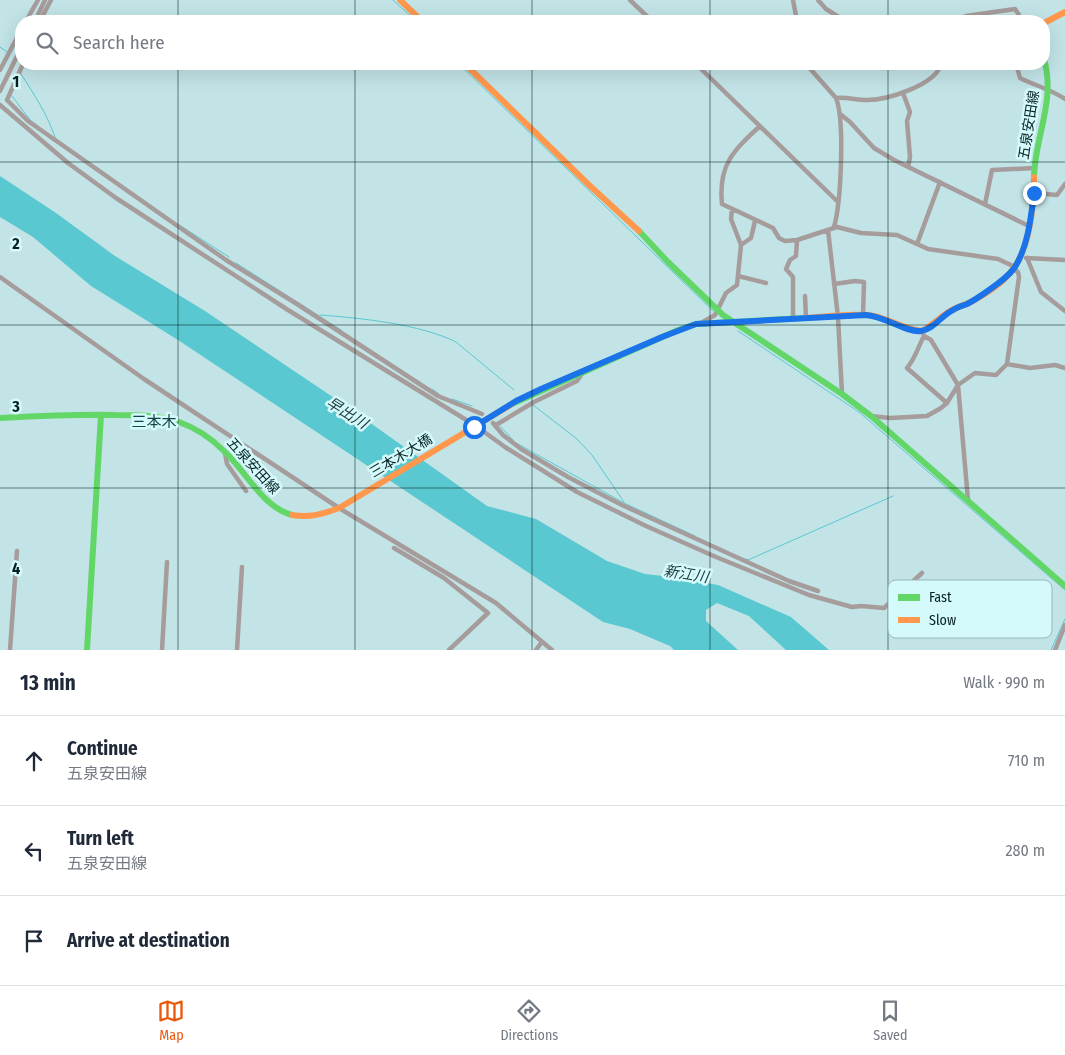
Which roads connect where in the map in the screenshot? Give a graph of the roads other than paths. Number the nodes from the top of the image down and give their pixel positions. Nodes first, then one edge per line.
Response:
1 (38, 0) edge
2 (46, 0) edge
3 (51, 0) edge
4 (400, 0) edge
5 (630, 0) edge
6 (793, 0) edge
7 (818, 0) edge
8 (1065, 12) edge
9 (29, 15) edge
10 (38, 15) edge
11 (43, 15) edge
12 (416, 15) edge
13 (646, 15) edge
14 (797, 15) edge
15 (836, 15) edge
16 (973, 15) edge
17 (1019, 15) edge
18 (1050, 20) edge
19 (15, 41) edge
20 (15, 60) edge
21 (0, 70) edge
22 (20, 70) edge
23 (471, 70) edge
24 (702, 70) edge
25 (811, 70) edge
26 (939, 70) edge
27 (1018, 70) edge
28 (1047, 70) edge
29 (1048, 89) junction
30 (0, 91) edge
31 (904, 93) junction
32 (836, 98) junction
33 (1065, 99) edge
34 (0, 105) edge
35 (840, 114) junction
36 (760, 126) junction
37 (908, 167) junction
38 (1035, 168) junction
39 (940, 182) junction
40 (1065, 184) edge
41 (1034, 193) junction
42 (838, 202) junction
43 (985, 204) junction
44 (732, 209) junction
45 (755, 221) junction
46 (1029, 226) junction
47 (834, 227) junction
48 (828, 230) junction
49 (797, 240) junction
50 (917, 244) junction
51 (740, 246) junction
52 (1023, 257) junction
53 (1065, 260) edge
54 (1014, 268) junction
55 (738, 276) junction
56 (0, 278) edge
57 (766, 283) dead end
58 (834, 284) junction
59 (805, 296) dead end
60 (718, 310) junction
61 (1065, 311) edge
62 (863, 315) junction
63 (838, 317) junction
64 (806, 318) junction
65 (793, 319) junction
66 (732, 322) junction
67 (699, 324) junction
68 (923, 333) junction
69 (1007, 364) junction
70 (1065, 368) edge
71 (584, 371) junction
72 (958, 385) junction
73 (842, 394) junction
74 (947, 403) junction
75 (101, 414) junction
76 (482, 414) dead end
77 (871, 416) junction
78 (0, 418) edge
79 (475, 426) junction
80 (225, 452) junction
81 (246, 490) dead end
82 (968, 500) junction
83 (340, 507) junction
84 (394, 548) dead end
85 (17, 551) dead end
86 (167, 562) dead end
87 (242, 566) dead end
88 (922, 573) dead end
89 (914, 580) edge
90 (1065, 586) edge
91 (818, 591) dead end
92 (888, 604) edge
93 (1065, 625) edge
94 (542, 643) junction
95 (10, 650) edge
96 (87, 650) edge
97 (162, 650) edge
98 (237, 650) edge
99 (449, 650) edge
100 (536, 650) edge
101 (552, 650) edge
102 (1055, 650) edge

1 - 9 street
2 - 10 street
3 - 11 street
4 - 12 main road
5 - 13 street
6 - 14 street
7 - 15 street
8 - 18 main road
16 - 17 street
19 - 21 street
20 - 30 street
22 - 76 street
23 - 60 main road
24 - 36 street
25 - 32 street
26 - 31 street
27 - 29 street
28 - 29 main road, 五泉安田線
29 - 33 street
29 - 38 main road, 五泉安田線
31 - 32 street
31 - 37 street
32 - 35 street
34 - 79 street
35 - 37 street
35 - 42 street
36 - 42 street
36 - 44 street
37 - 39 street
38 - 41 main road, 五泉安田線
38 - 43 street
39 - 43 street
39 - 50 street
40 - 41 street
41 - 46 main road, 五泉安田線
42 - 47 street
43 - 46 street
44 - 45 street
44 - 51 street
45 - 49 street
45 - 51 street
46 - 52 main road, 五泉安田線
47 - 48 street
47 - 50 street
48 - 49 street
48 - 58 street
49 - 65 street
50 - 54 street
51 - 55 street
52 - 53 street
52 - 54 main road, 五泉安田線
52 - 61 street
54 - 68 main road, 五泉安田線
54 - 69 street
55 - 57 street
55 - 60 street
56 - 83 street
58 - 62 street
58 - 63 street
59 - 64 street
60 - 66 main road
60 - 67 street
62 - 63 main road
62 - 68 main road
63 - 64 main road
63 - 73 street
64 - 65 main road
65 - 66 main road
66 - 67 main road
66 - 73 main road
67 - 71 main road
68 - 72 street
68 - 74 street
69 - 70 street
69 - 72 street
71 - 79 main road
71 - 91 street
72 - 74 street
72 - 82 street
73 - 77 main road
74 - 77 street
75 - 78 main road, 五泉安田線
75 - 80 main road, 五泉安田線
75 - 96 main road
77 - 82 main road
79 - 83 main road, 三本木大橋
79 - 92 street
80 - 81 street
80 - 83 main road, 五泉安田線
82 - 90 main road
83 - 94 street
84 - 99 street
85 - 95 street
86 - 97 street
87 - 98 street
88 - 89 street
93 - 102 street
94 - 100 street
94 - 101 street

